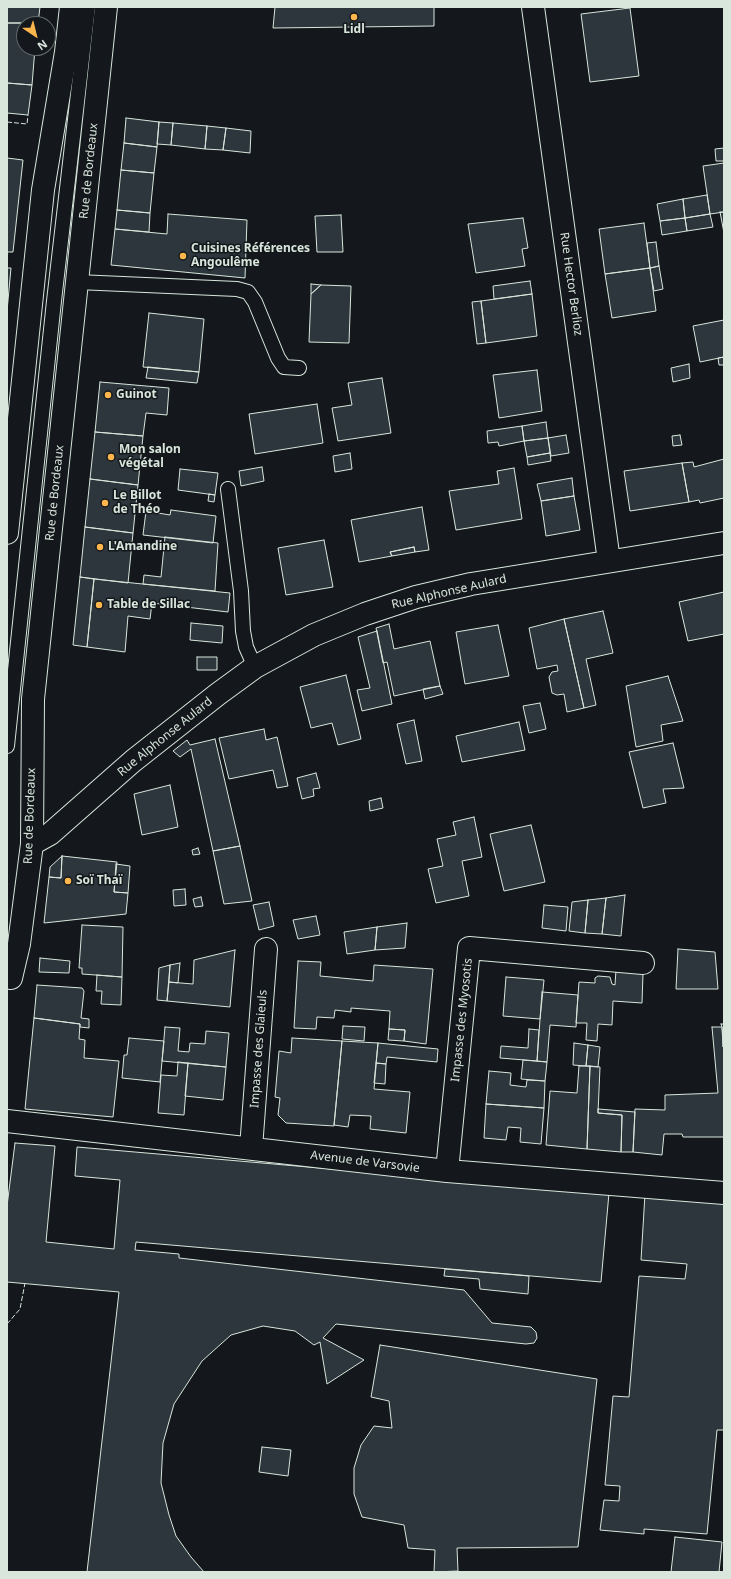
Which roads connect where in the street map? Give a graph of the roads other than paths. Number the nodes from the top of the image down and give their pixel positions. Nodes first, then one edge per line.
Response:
1 (71, 7) edge
2 (88, 7) edge
3 (106, 7) edge
4 (533, 7) edge
5 (37, 245) junction
6 (77, 282) junction
7 (54, 301) junction
8 (299, 368) dead end
9 (228, 489) dead end
10 (7, 533) edge
11 (724, 543) edge
12 (609, 561) junction
13 (255, 667) junction
14 (7, 746) edge
15 (32, 844) junction
16 (266, 949) dead end
17 (643, 963) dead end
18 (8, 979) edge
19 (7, 1121) edge
20 (251, 1148) junction
21 (447, 1171) junction
22 (724, 1193) edge

1 - 5 street
2 - 7 lane
3 - 6 street, Rue de Bordeaux
4 - 12 street, Rue Hector Berlioz
5 - 7 lane
5 - 10 street
6 - 8 lane
6 - 15 street, Rue de Bordeaux
7 - 14 lane
9 - 13 lane
11 - 12 street, Rue Alphonse Aulard
12 - 13 street, Rue Alphonse Aulard
13 - 15 street, Rue Alphonse Aulard
15 - 18 street, Rue de Bordeaux
16 - 20 street, Impasse des Glaieuls
17 - 21 street, Impasse des Myosotis
19 - 20 street, Avenue de Varsovie
20 - 21 street, Avenue de Varsovie
21 - 22 street, Avenue de Varsovie

